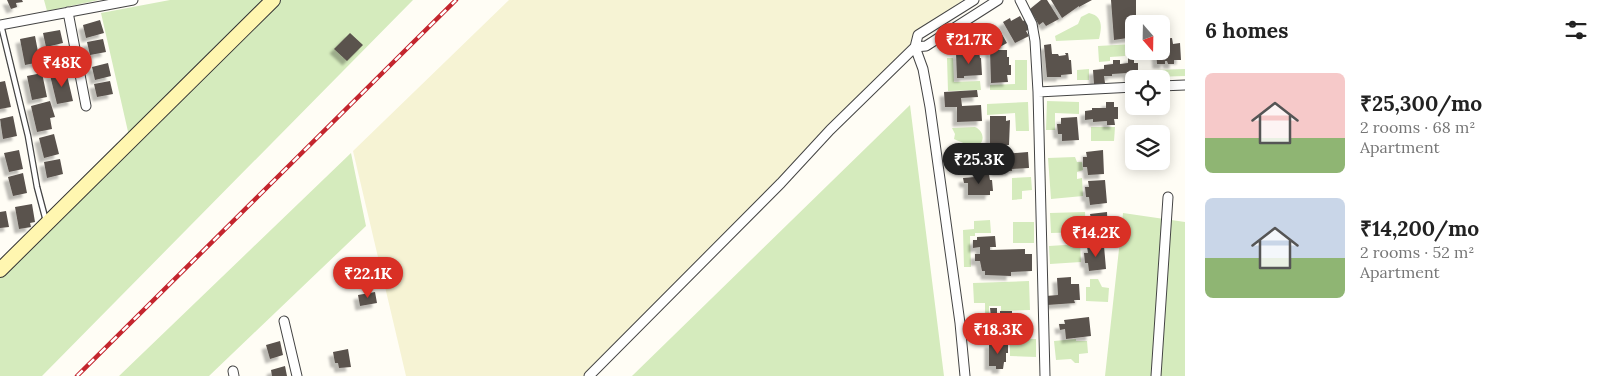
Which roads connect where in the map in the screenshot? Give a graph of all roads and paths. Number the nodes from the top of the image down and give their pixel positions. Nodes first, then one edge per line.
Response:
1 (133, 0) edge
2 (273, 0) edge
3 (974, 0) edge
4 (998, 0) edge
5 (1020, 0) edge
6 (68, 12) junction
7 (1, 25) edge
8 (915, 47) junction
9 (1185, 85) edge
10 (1170, 86) edge
11 (1125, 87) edge
12 (1038, 92) junction
13 (86, 106) dead end
14 (1168, 197) dead end
15 (47, 223) junction
16 (0, 270) edge
17 (284, 322) dead end
18 (297, 376) edge
19 (589, 376) edge
20 (965, 376) edge
21 (1045, 376) edge
22 (1156, 376) edge

1 - 6 street
2 - 15 street
3 - 8 street
4 - 8 street
5 - 12 street
6 - 7 street
6 - 13 street
7 - 15 lane
8 - 19 street
8 - 20 street
9 - 10 street
11 - 12 street
12 - 21 street
14 - 22 street
15 - 16 street
17 - 18 street

